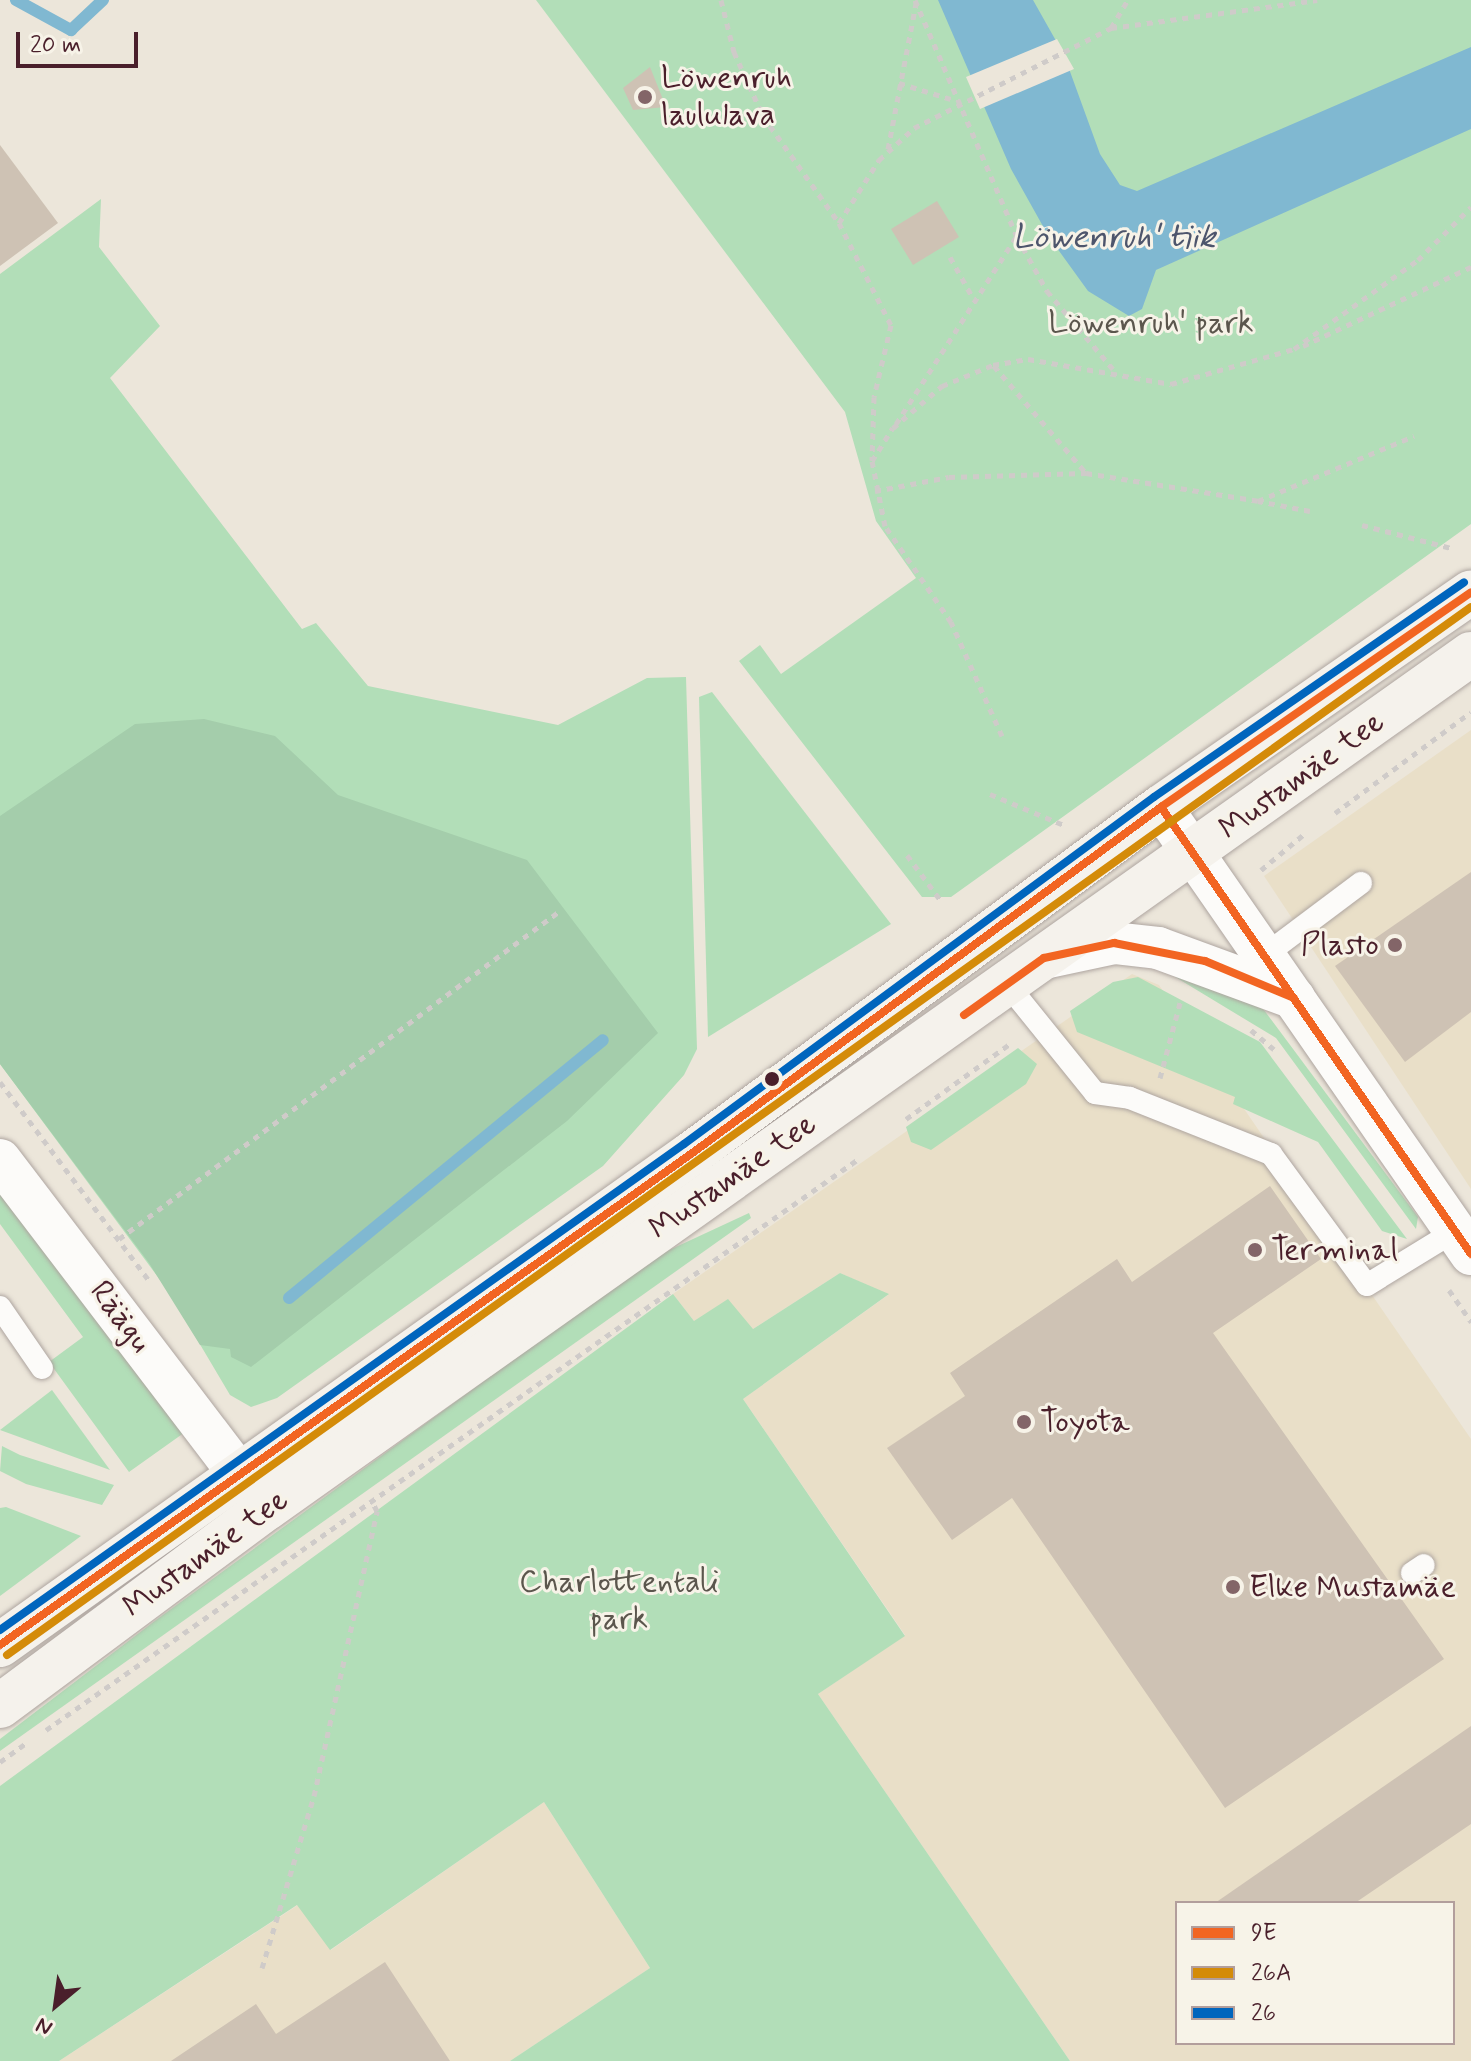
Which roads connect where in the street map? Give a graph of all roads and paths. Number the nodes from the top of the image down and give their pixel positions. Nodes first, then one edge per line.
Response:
1 (721, 0) edge
2 (1128, 0) edge
3 (1317, 0) edge
4 (916, 1) edge
5 (1111, 28) junction
6 (899, 83) junction
7 (957, 103) junction
8 (888, 150) junction
9 (1471, 207) edge
10 (839, 223) junction
11 (1017, 237) junction
12 (950, 257) dead end
13 (1471, 267) edge
14 (973, 299) junction
15 (1294, 349) junction
16 (993, 365) junction
17 (1114, 370) junction
18 (893, 428) junction
19 (1414, 436) dead end
20 (872, 461) junction
21 (1086, 473) junction
22 (875, 491) junction
23 (1258, 501) junction
24 (1310, 511) dead end
25 (1362, 525) dead end
26 (1451, 548) dead end
27 (1471, 592) edge
28 (1471, 654) edge
29 (1471, 712) edge
30 (1002, 736) dead end
31 (990, 794) dead end
32 (1161, 807) junction
33 (1335, 813) dead end
34 (1066, 826) dead end
35 (1303, 835) dead end
36 (1194, 853) junction
37 (907, 855) dead end
38 (1261, 870) dead end
39 (1361, 883) dead end
40 (941, 901) dead end
41 (561, 910) dead end
42 (1265, 955) junction
43 (1044, 958) junction
44 (1007, 984) junction
45 (1192, 997) dead end
46 (1294, 998) junction
47 (1245, 1026) dead end
48 (1011, 1043) dead end
49 (1280, 1054) dead end
50 (1149, 1105) junction
51 (906, 1119) dead end
52 (0, 1160) edge
53 (857, 1160) dead end
54 (119, 1239) dead end
55 (1450, 1246) edge
56 (0, 1307) edge
57 (1471, 1322) edge
58 (42, 1368) dead end
59 (239, 1474) junction
60 (371, 1499) junction
61 (0, 1645) edge
62 (0, 1706) edge
63 (0, 1762) edge
64 (262, 1968) dead end

1 - 10 path
2 - 5 path
3 - 5 path
4 - 6 path
4 - 7 path
5 - 7 path
6 - 7 path
6 - 8 path
7 - 8 path
7 - 11 path
8 - 10 path
9 - 15 path
10 - 20 path
11 - 14 path
11 - 17 path
12 - 14 path
13 - 15 path
14 - 18 path
15 - 17 path
16 - 17 path
16 - 18 path
16 - 21 path
18 - 20 path
19 - 23 path
20 - 22 path
21 - 22 path
21 - 23 path
22 - 30 path
23 - 24 path
25 - 26 path
27 - 32 main road, Mustamäe tee
28 - 36 main road, Mustamäe tee
29 - 33 path
31 - 34 path
32 - 36 street
32 - 59 main road, Mustamäe tee
35 - 38 path
36 - 42 street
36 - 43 main road, Mustamäe tee
37 - 40 path
39 - 42 lane
41 - 54 path
42 - 46 street
43 - 44 main road, Mustamäe tee
43 - 46 street
44 - 50 lane
44 - 62 main road, Mustamäe tee
45 - 50 path
46 - 55 street
47 - 49 path
48 - 51 path
50 - 55 lane
52 - 59 street, Räägu
53 - 60 path
55 - 57 path
56 - 58 lane
59 - 61 main road, Mustamäe tee
60 - 63 path
60 - 64 path

